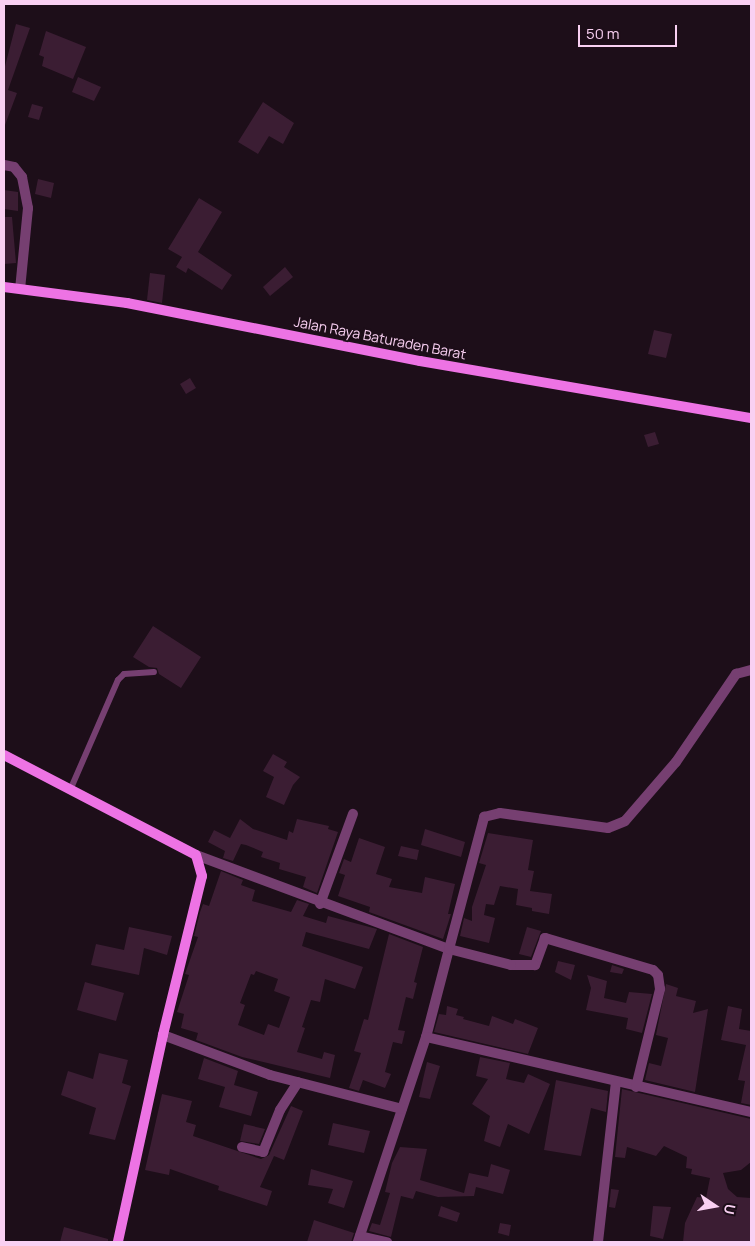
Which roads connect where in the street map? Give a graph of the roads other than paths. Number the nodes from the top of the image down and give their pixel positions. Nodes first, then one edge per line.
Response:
1 (4, 165) edge
2 (4, 287) edge
3 (20, 289) junction
4 (751, 418) edge
5 (751, 670) edge
6 (154, 672) dead end
7 (4, 755) edge
8 (70, 788) junction
9 (353, 814) dead end
10 (196, 855) junction
11 (320, 904) junction
12 (449, 949) junction
13 (163, 1035) junction
14 (426, 1037) junction
15 (298, 1082) junction
16 (616, 1082) junction
17 (636, 1087) junction
18 (402, 1109) junction
19 (751, 1112) edge
20 (242, 1147) dead end
21 (359, 1239) edge
22 (118, 1242) edge
23 (387, 1242) edge
24 (598, 1242) edge

1 - 3 street
2 - 3 street, Jalan Raya Baturaden Barat
3 - 4 street, Jalan Raya Baturaden Barat
5 - 12 street
6 - 8 lane
7 - 8 street
8 - 10 street
9 - 11 street
10 - 11 street
10 - 13 street
11 - 12 street
12 - 14 street
12 - 17 street
13 - 15 street
13 - 22 street
14 - 16 street
14 - 18 street
15 - 18 street
15 - 20 street
16 - 17 street
16 - 24 street
17 - 19 street
18 - 21 street
21 - 23 street

